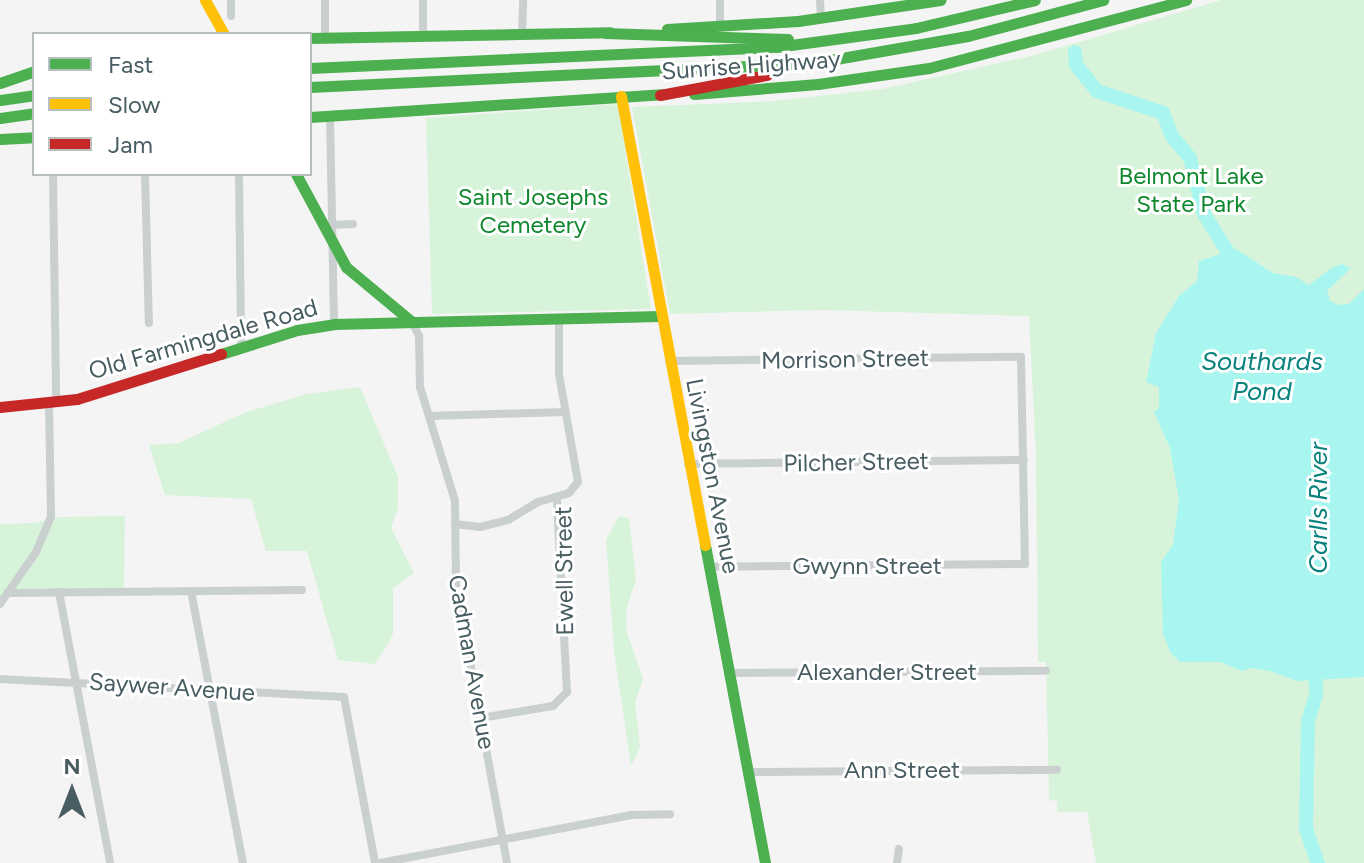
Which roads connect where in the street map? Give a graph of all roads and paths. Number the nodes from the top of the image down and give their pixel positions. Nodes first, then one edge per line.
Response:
1 (205, 0) edge
2 (231, 0) edge
3 (325, 0) edge
4 (423, 0) edge
5 (523, 0) edge
6 (720, 0) edge
7 (820, 0) edge
8 (940, 0) edge
9 (1035, 0) edge
10 (1103, 0) edge
11 (1186, 0) edge
12 (231, 16) dead end
13 (821, 18) junction
14 (720, 27) junction
15 (223, 32) edge
16 (605, 33) junction
17 (522, 35) junction
18 (423, 36) junction
19 (325, 37) junction
20 (312, 38) edge
21 (841, 40) junction
22 (834, 60) junction
23 (312, 68) edge
24 (32, 70) edge
25 (32, 71) edge
26 (0, 76) edge
27 (0, 83) edge
28 (312, 87) edge
29 (32, 95) edge
30 (660, 95) junction
31 (621, 96) junction
32 (0, 100) edge
33 (32, 113) edge
34 (330, 115) junction
35 (312, 117) edge
36 (0, 118) edge
37 (32, 137) edge
38 (0, 141) edge
39 (53, 176) edge
40 (145, 176) edge
41 (239, 176) edge
42 (297, 176) edge
43 (353, 224) dead end
44 (332, 225) junction
45 (332, 246) junction
46 (660, 316) junction
47 (559, 318) junction
48 (412, 322) junction
49 (149, 323) dead end
50 (334, 324) junction
51 (241, 347) junction
52 (669, 361) junction
53 (53, 401) junction
54 (0, 407) edge
55 (566, 412) junction
56 (429, 416) junction
57 (1024, 460) junction
58 (688, 464) junction
59 (557, 498) junction
60 (455, 524) junction
61 (708, 567) junction
62 (302, 590) dead end
63 (191, 591) junction
64 (59, 592) junction
65 (7, 593) junction
66 (0, 604) edge
67 (1046, 671) dead end
68 (728, 673) junction
69 (0, 679) edge
70 (77, 681) junction
71 (208, 689) junction
72 (481, 718) junction
73 (1057, 770) dead end
74 (748, 772) junction
75 (670, 814) dead end
76 (502, 839) junction
77 (899, 849) dead end
78 (110, 863) edge
79 (243, 863) edge
80 (378, 863) edge
81 (507, 863) edge
82 (765, 863) edge
83 (897, 863) edge

1 - 15 main road
2 - 12 street
3 - 19 street
4 - 18 street
5 - 17 street
6 - 14 street
7 - 13 street
8 - 13 main road
9 - 21 main road, Sunrise Highway
10 - 22 main road, Sunrise Highway
11 - 30 main road, Sunrise Highway
13 - 14 main road
14 - 16 main road
16 - 17 main road
16 - 21 main road
17 - 18 main road
18 - 19 main road
19 - 20 main road
21 - 23 main road, Sunrise Highway
22 - 28 main road, Sunrise Highway
22 - 30 main road
24 - 26 main road
25 - 27 main road
29 - 32 main road
30 - 31 main road, Sunrise Highway
31 - 34 main road, Sunrise Highway
31 - 46 main road, Livingston Avenue
33 - 36 main road
34 - 35 main road, Sunrise Highway
34 - 44 street
37 - 38 main road
39 - 53 street
40 - 49 street
41 - 51 street
42 - 45 main road
43 - 44 street
44 - 45 street
45 - 48 main road
45 - 50 street
46 - 47 main road, Old Farmingdale Road
46 - 52 main road, Livingston Avenue
47 - 48 main road, Old Farmingdale Road
47 - 55 street, Ewell Street
48 - 50 main road, Old Farmingdale Road
48 - 56 street, Cadman Avenue
50 - 51 main road, Old Farmingdale Road
51 - 53 main road, Old Farmingdale Road
52 - 57 street, Morrison Street
52 - 58 main road, Livingston Avenue
53 - 54 main road, Old Farmingdale Road
53 - 65 street
55 - 56 street
55 - 59 street, Ewell Street
56 - 60 street, Cadman Avenue
57 - 58 street, Pilcher Street
57 - 61 street, Gwynn Street
58 - 61 main road, Livingston Avenue
59 - 60 street
59 - 72 street, Ewell Street
60 - 72 street, Cadman Avenue
61 - 68 main road, Livingston Avenue
62 - 63 street
63 - 64 street
63 - 71 street
64 - 65 street
64 - 70 street
65 - 66 street
67 - 68 street, Alexander Street
68 - 74 main road, Livingston Avenue
69 - 70 street, Saywer Avenue
70 - 71 street, Saywer Avenue
70 - 78 street
71 - 79 street
71 - 80 street, Saywer Avenue
72 - 76 street, Cadman Avenue
73 - 74 street, Ann Street
74 - 82 main road, Livingston Avenue
75 - 76 street
76 - 80 street
76 - 81 street, Cadman Avenue
77 - 83 street

